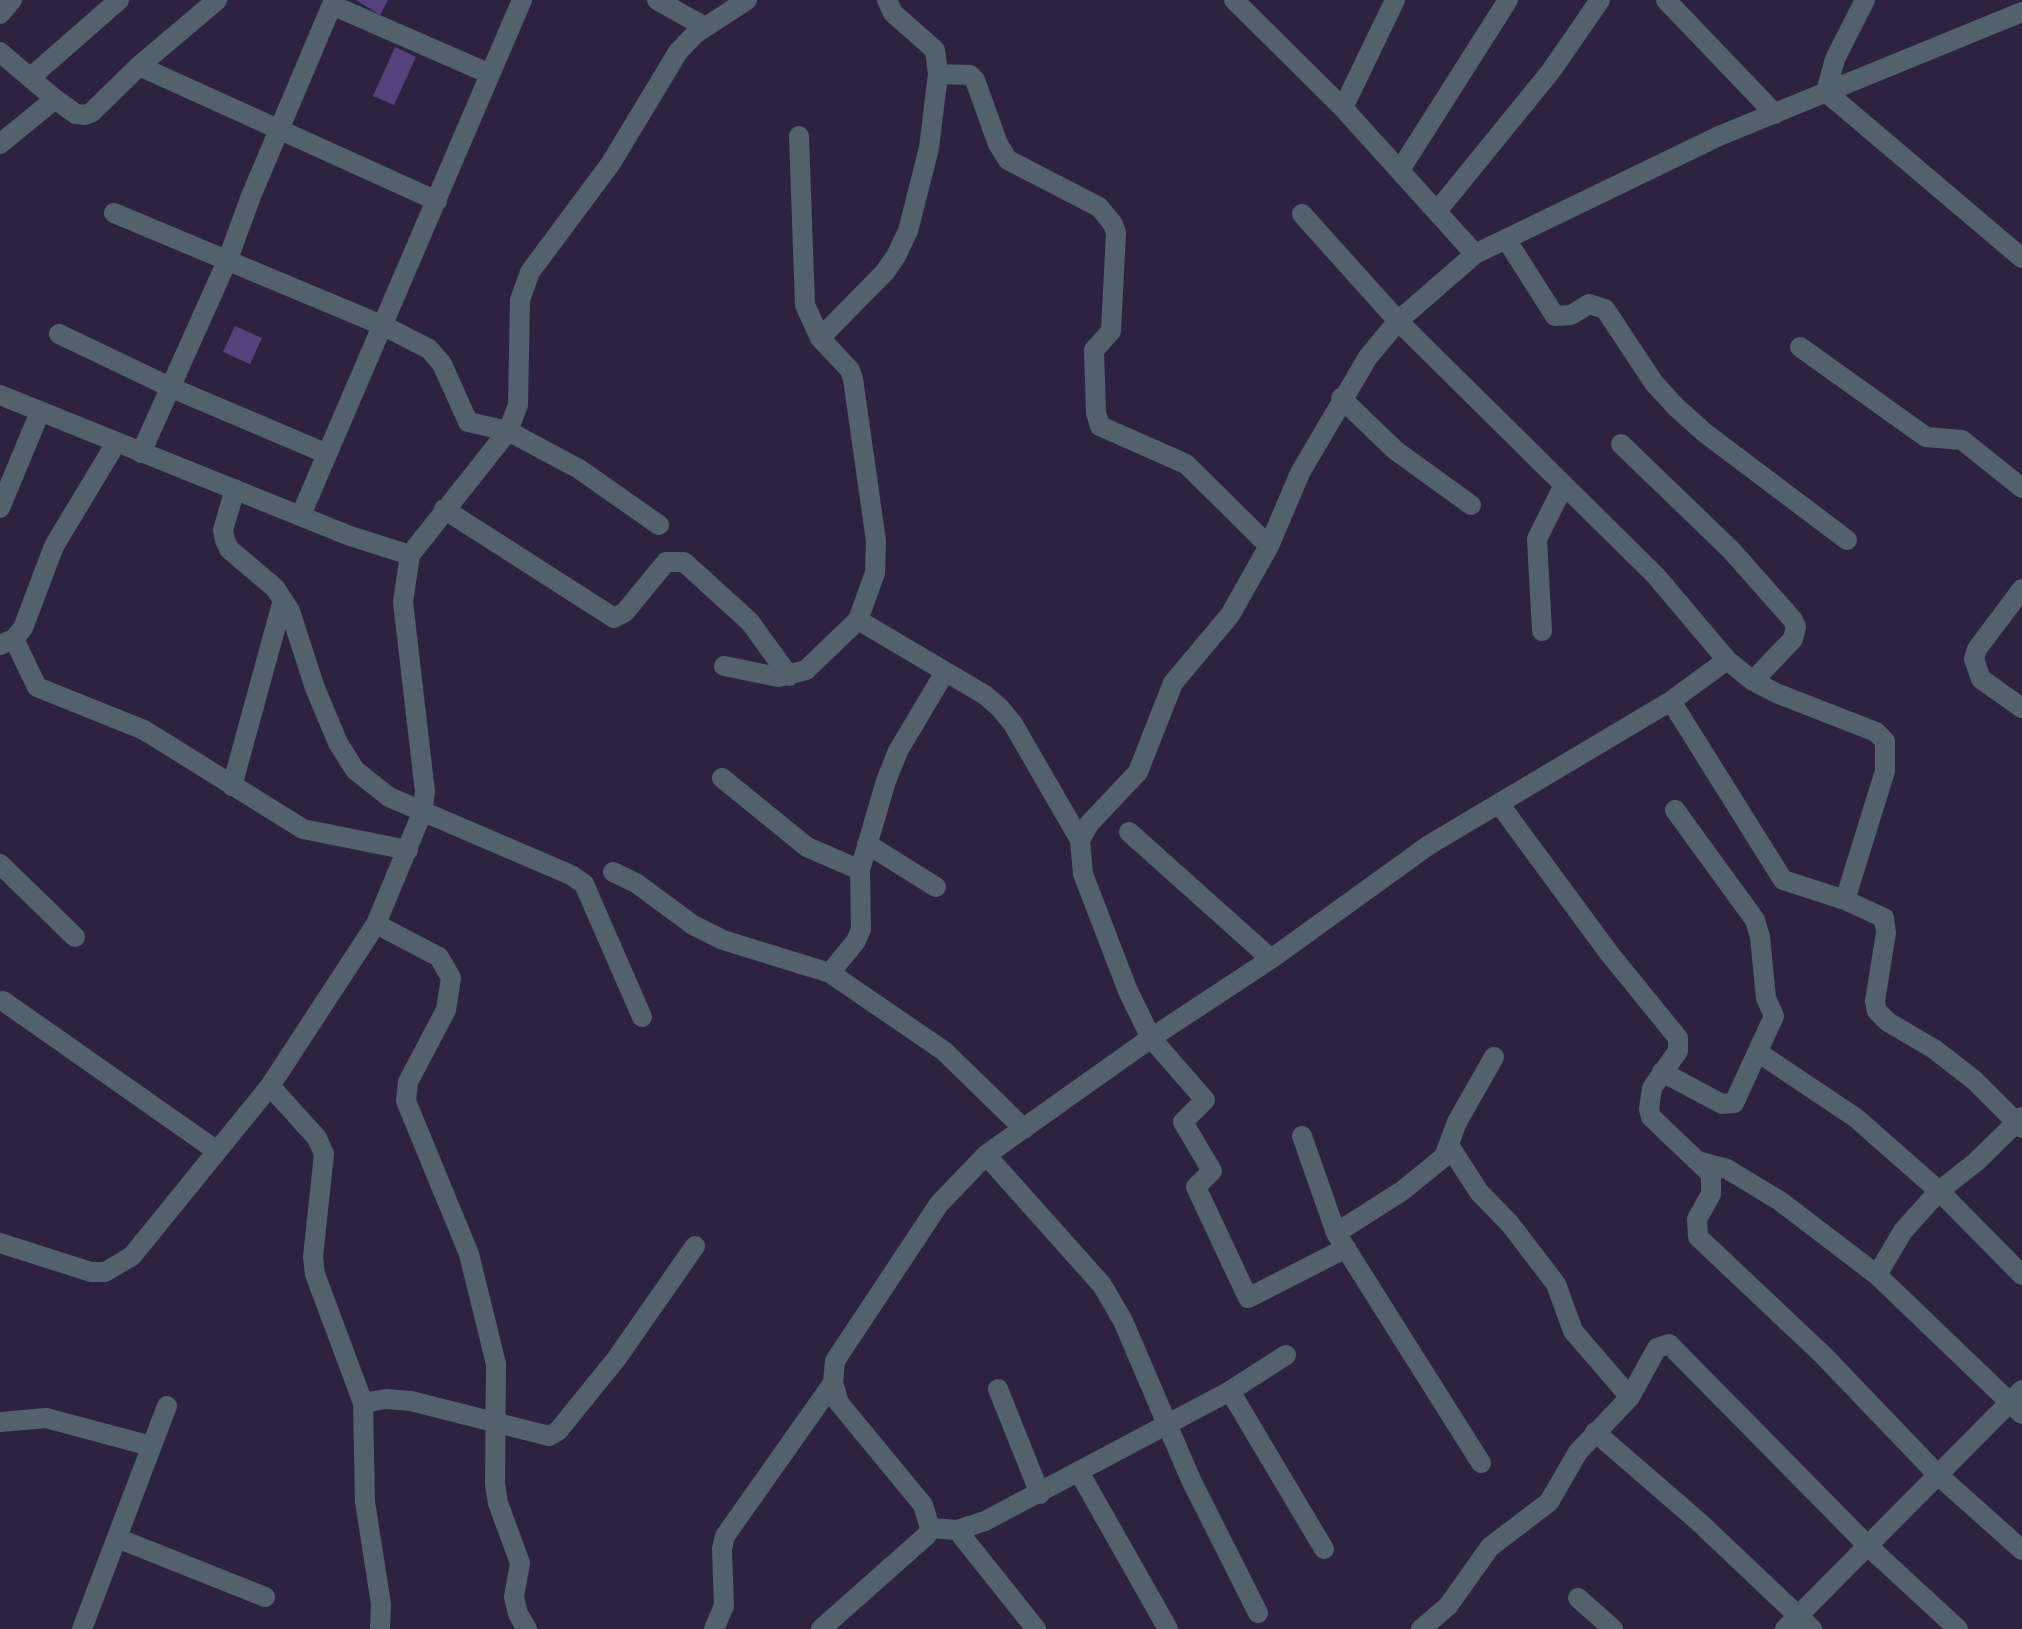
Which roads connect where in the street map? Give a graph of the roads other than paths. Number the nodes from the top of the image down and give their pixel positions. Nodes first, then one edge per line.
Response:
1 (12, 0) edge
2 (119, 0) edge
3 (217, 0) edge
4 (520, 0) edge
5 (657, 0) edge
6 (747, 0) edge
7 (887, 0) edge
8 (1234, 0) edge
9 (1395, 0) edge
10 (1508, 0) edge
11 (1600, 0) edge
12 (1666, 0) edge
13 (1865, 0) edge
14 (333, 2) edge
15 (2022, 12) edge
16 (0, 14) edge
17 (705, 27) junction
18 (0, 52) edge
19 (139, 66) junction
20 (490, 74) junction
21 (938, 74) junction
22 (31, 77) junction
23 (1826, 92) junction
24 (55, 99) junction
25 (1343, 108) junction
26 (1775, 114) junction
27 (281, 131) junction
28 (799, 136) dead end
29 (0, 144) edge
30 (1400, 170) junction
31 (437, 201) junction
32 (1438, 210) junction
33 (114, 213) dead end
34 (1302, 214) dead end
35 (1506, 239) junction
36 (1475, 254) junction
37 (2022, 258) edge
38 (228, 259) junction
39 (1398, 321) junction
40 (384, 326) junction
41 (59, 334) dead end
42 (820, 338) junction
43 (1800, 347) dead end
44 (172, 388) junction
45 (0, 395) edge
46 (1341, 398) junction
47 (40, 412) junction
48 (508, 431) junction
49 (116, 443) junction
50 (1621, 444) dead end
51 (141, 453) junction
52 (325, 453) junction
53 (1563, 487) junction
54 (2022, 488) edge
55 (235, 489) junction
56 (1471, 505) dead end
57 (0, 508) edge
58 (444, 509) junction
59 (301, 515) junction
60 (659, 525) dead end
61 (1847, 540) dead end
62 (1269, 546) junction
63 (410, 555) junction
64 (2022, 589) edge
65 (283, 600) junction
66 (858, 620) junction
67 (1542, 631) dead end
68 (7, 642) edge
69 (1727, 660) junction
70 (724, 666) dead end
71 (945, 672) junction
72 (789, 676) junction
73 (1753, 681) junction
74 (1671, 701) junction
75 (2022, 708) edge
76 (722, 778) dead end
77 (232, 786) junction
78 (1500, 805) junction
79 (1675, 810) dead end
80 (422, 813) junction
81 (1129, 832) dead end
82 (1080, 840) junction
83 (867, 844) junction
84 (408, 850) junction
85 (0, 864) edge
86 (860, 870) junction
87 (613, 872) dead end
88 (936, 887) dead end
89 (1845, 900) junction
90 (376, 924) junction
91 (75, 937) dead end
92 (1271, 959) junction
93 (830, 973) junction
94 (3, 1001) dead end
95 (642, 1017) dead end
96 (1151, 1038) junction
97 (1759, 1053) junction
98 (1494, 1057) dead end
99 (1662, 1072) junction
100 (270, 1086) junction
101 (2020, 1123) edge
102 (1024, 1129) junction
103 (1302, 1136) dead end
104 (1450, 1147) junction
105 (217, 1151) junction
106 (986, 1155) junction
107 (1701, 1162) junction
108 (1939, 1191) junction
109 (1341, 1240) junction
110 (0, 1243) edge
111 (695, 1246) dead end
112 (1877, 1275) junction
113 (2022, 1275) edge
114 (1286, 1355) dead end
115 (833, 1383) junction
116 (998, 1389) dead end
117 (1230, 1391) junction
118 (1630, 1397) junction
119 (2018, 1402) edge
120 (363, 1403) junction
121 (167, 1406) dead end
122 (0, 1422) edge
123 (493, 1422) junction
124 (1166, 1425) junction
125 (1595, 1432) junction
126 (151, 1446) junction
127 (1481, 1463) dead end
128 (1079, 1472) junction
129 (1938, 1475) junction
130 (1040, 1494) junction
131 (930, 1528) junction
132 (957, 1530) junction
133 (117, 1538) junction
134 (1869, 1547) junction
135 (1324, 1549) dead end
136 (2022, 1550) edge
137 (265, 1597) dead end
138 (1578, 1598) dead end
139 (1258, 1613) dead end
140 (1798, 1625) edge
141 (82, 1629) edge
142 (380, 1629) edge
143 (527, 1629) edge
144 (714, 1629) edge
145 (821, 1629) edge
146 (1036, 1629) edge
147 (1168, 1629) edge
148 (1421, 1629) edge
149 (1613, 1629) edge
150 (1958, 1629) edge

1 - 16 street
2 - 22 street
3 - 19 street
4 - 20 street
5 - 17 street
6 - 17 street
7 - 21 street
8 - 25 street
9 - 25 street
10 - 30 street
11 - 32 street
12 - 26 street
13 - 23 street
14 - 20 street
14 - 27 street
15 - 23 street
17 - 48 street
18 - 22 street
19 - 24 street
19 - 27 street
20 - 31 street
21 - 42 street
21 - 62 street
22 - 24 street
23 - 26 street
23 - 37 street
24 - 29 street
25 - 30 street
26 - 35 street
27 - 31 street
27 - 38 street
28 - 42 street
30 - 32 street
31 - 40 street
32 - 36 street
33 - 38 street
34 - 39 street
35 - 36 street
35 - 61 street
36 - 39 street
38 - 40 street
38 - 44 street
39 - 46 street
39 - 53 street
40 - 48 street
40 - 52 street
41 - 44 street
42 - 66 street
43 - 54 street
44 - 51 street
44 - 52 street
45 - 47 street
46 - 56 street
46 - 62 street
47 - 49 street
47 - 57 street
48 - 58 street
48 - 60 street
49 - 51 street
49 - 68 street
50 - 73 street
51 - 55 street
52 - 59 street
53 - 67 street
53 - 69 street
55 - 59 street
55 - 65 street
58 - 63 street
58 - 72 street
59 - 63 street
62 - 82 street
63 - 80 street
64 - 75 street
65 - 77 street
65 - 80 street
66 - 71 street
66 - 72 street
68 - 77 street
69 - 73 street
69 - 74 street
70 - 72 street
71 - 82 street
71 - 83 street
73 - 89 street
74 - 78 street
74 - 89 street
76 - 86 street
77 - 84 street
78 - 92 street
78 - 99 street
79 - 97 street
80 - 84 street
80 - 95 street
81 - 92 street
82 - 96 street
83 - 86 street
83 - 88 street
84 - 90 street
85 - 91 street
86 - 93 street
87 - 93 street
89 - 101 street
90 - 100 street
90 - 123 street
92 - 96 street
93 - 102 street
94 - 105 street
96 - 102 street
96 - 109 street
97 - 99 street
97 - 108 street
98 - 104 street
99 - 107 street
100 - 105 street
100 - 120 street
101 - 108 street
102 - 106 street
103 - 109 street
104 - 109 street
104 - 118 street
105 - 110 street
106 - 115 street
106 - 124 street
107 - 112 street
107 - 129 street
108 - 112 street
108 - 113 street
109 - 127 street
111 - 123 street
112 - 119 street
114 - 117 street
115 - 131 street
115 - 144 street
116 - 130 street
117 - 124 street
117 - 135 street
118 - 125 street
118 - 134 street
119 - 129 street
120 - 123 street
120 - 142 street
121 - 126 street
122 - 126 street
123 - 143 street
124 - 128 street
124 - 139 street
125 - 140 street
125 - 148 street
126 - 133 street
128 - 130 street
128 - 147 street
129 - 134 street
129 - 136 street
130 - 132 street
131 - 132 street
131 - 145 street
132 - 146 street
133 - 137 street
133 - 141 street
134 - 140 street
134 - 150 street
138 - 149 street

